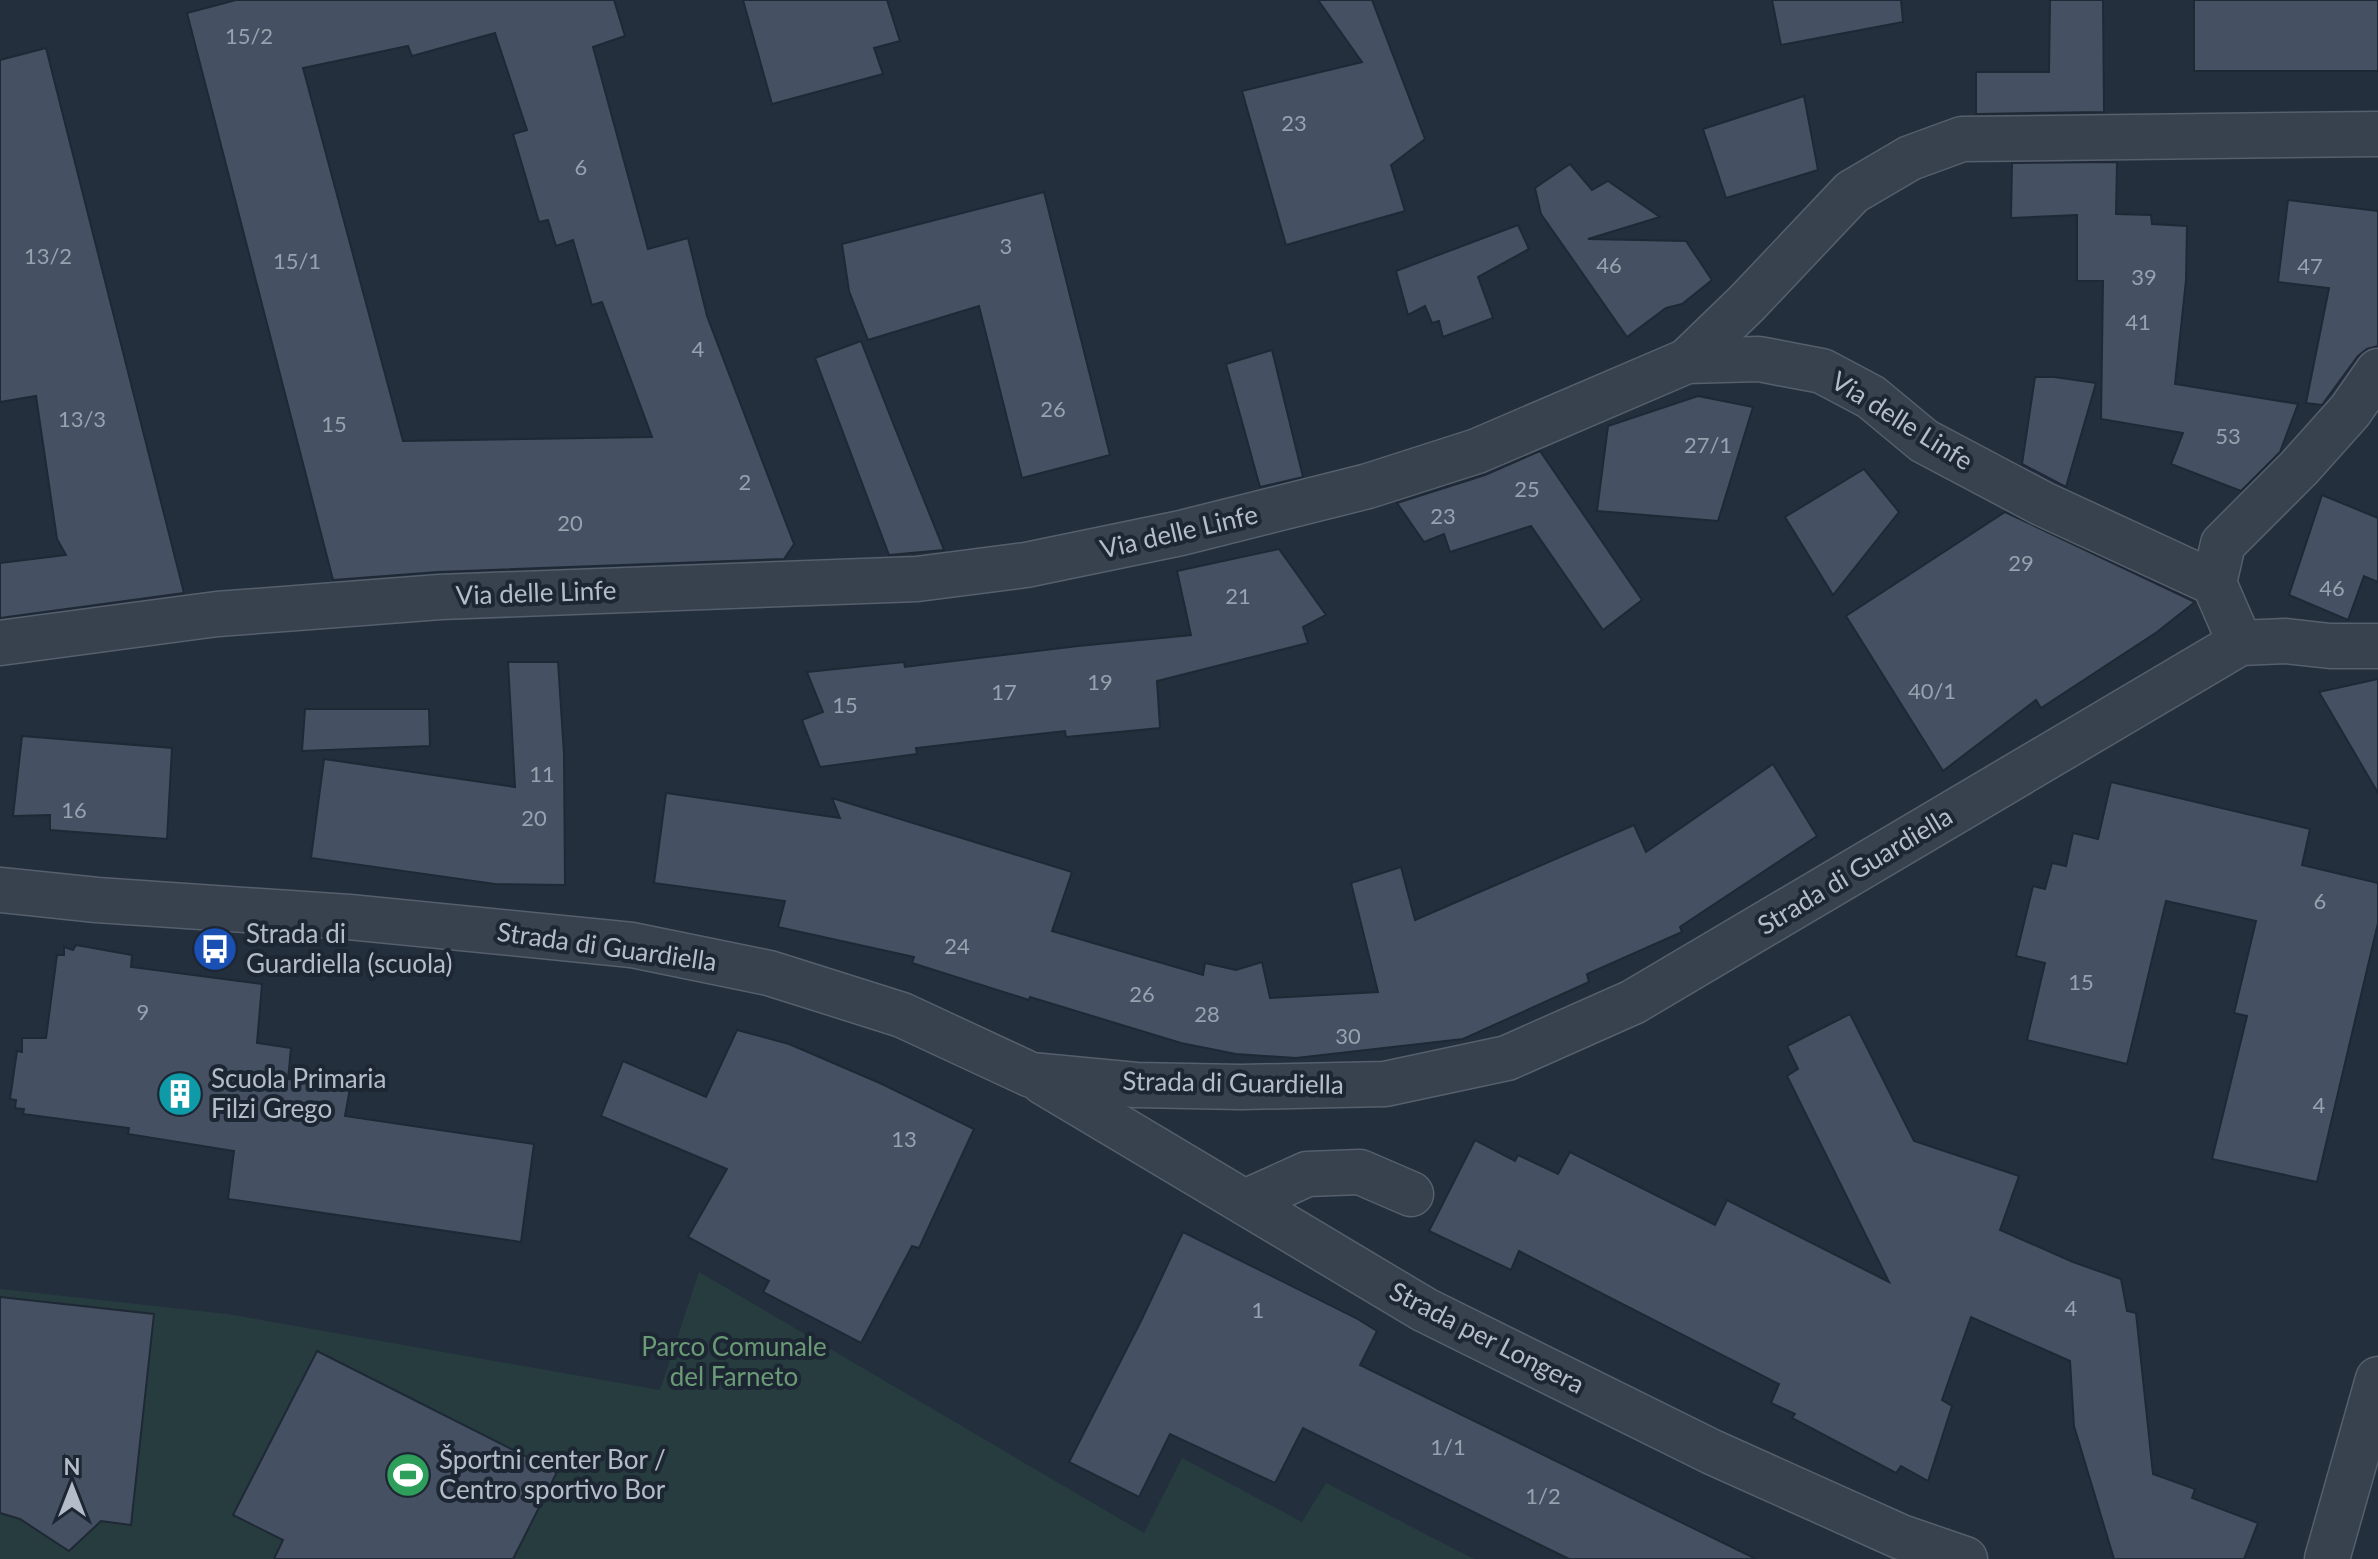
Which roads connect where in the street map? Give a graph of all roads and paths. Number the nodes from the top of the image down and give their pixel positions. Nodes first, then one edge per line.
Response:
1 (2378, 134) edge
2 (1687, 361) junction
3 (2378, 371) edge
4 (2364, 417) edge
5 (2214, 583) junction
6 (0, 643) edge
7 (2240, 643) junction
8 (2378, 646) edge
9 (0, 890) edge
10 (1031, 1075) junction
11 (1411, 1194) dead end
12 (1245, 1202) junction
13 (2378, 1379) edge
14 (1965, 1559) edge
15 (2327, 1559) edge

1 - 2 street
2 - 5 street, Via delle Linfe
2 - 6 street, Via delle Linfe
3 - 4 street
4 - 5 street
5 - 7 street
7 - 8 street, Strada di Guardiella
7 - 10 street, Strada di Guardiella
9 - 10 street, Strada di Guardiella
10 - 12 street, Strada per Longera
11 - 12 street
12 - 14 street, Strada per Longera
13 - 15 street

